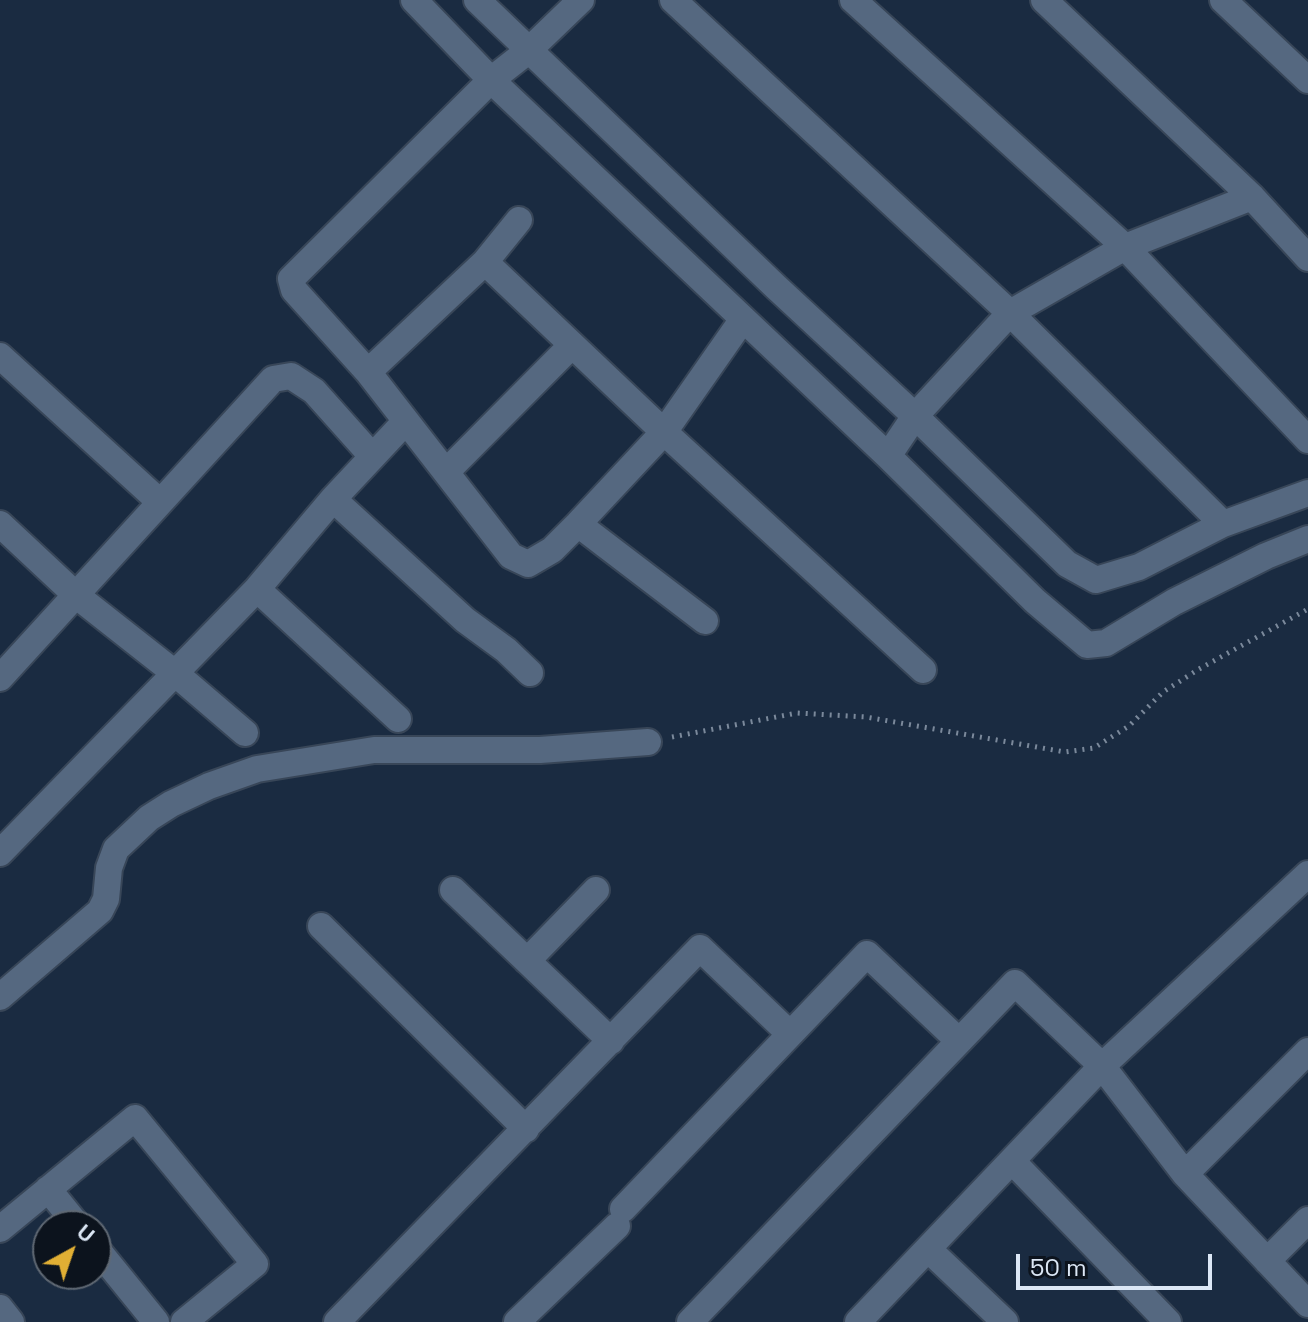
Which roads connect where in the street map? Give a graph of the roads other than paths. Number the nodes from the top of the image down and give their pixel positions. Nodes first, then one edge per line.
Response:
1 (414, 0) edge
2 (477, 0) edge
3 (581, 0) edge
4 (673, 0) edge
5 (853, 0) edge
6 (1044, 0) edge
7 (1223, 0) edge
8 (528, 51) junction
9 (491, 80) junction
10 (1308, 80) edge
11 (1252, 197) junction
12 (519, 220) dead end
13 (1125, 247) junction
14 (1308, 258) edge
15 (485, 262) junction
16 (1010, 313) junction
17 (743, 319) junction
18 (572, 345) junction
19 (0, 356) edge
20 (368, 372) junction
21 (915, 416) junction
22 (406, 421) junction
23 (664, 432) junction
24 (1308, 440) edge
25 (372, 456) junction
26 (888, 456) junction
27 (446, 472) junction
28 (1308, 493) edge
29 (333, 499) junction
30 (160, 502) junction
31 (0, 524) edge
32 (578, 524) junction
33 (1223, 524) junction
34 (1308, 539) edge
35 (257, 589) junction
36 (77, 596) junction
37 (705, 621) dead end
38 (923, 670) dead end
39 (530, 673) dead end
40 (176, 674) junction
41 (0, 678) edge
42 (398, 719) dead end
43 (245, 733) dead end
44 (648, 742) road end
45 (0, 853) edge
46 (1308, 874) edge
47 (453, 890) dead end
48 (596, 890) dead end
49 (321, 926) dead end
50 (527, 961) junction
51 (0, 997) edge
52 (790, 1034) junction
53 (611, 1041) junction
54 (959, 1041) junction
55 (1308, 1051) edge
56 (1102, 1066) junction
57 (526, 1129) junction
58 (1012, 1161) junction
59 (1185, 1174) junction
60 (48, 1189) junction
61 (65, 1210) edge
62 (1308, 1220) edge
63 (0, 1229) edge
64 (928, 1249) junction
65 (1267, 1261) junction
66 (112, 1268) edge
67 (1308, 1304) edge
68 (0, 1308) edge
69 (11, 1322) edge
70 (156, 1322) edge
71 (184, 1322) edge
72 (337, 1322) edge
73 (517, 1322) edge
74 (690, 1322) edge
75 (858, 1322) edge
76 (1005, 1322) edge
77 (1168, 1322) edge

1 - 9 street
2 - 8 street
3 - 8 street
4 - 16 street
5 - 13 street
6 - 11 street
7 - 10 street
8 - 9 street
8 - 21 street
9 - 17 street
9 - 20 street
11 - 13 street
11 - 14 street
12 - 15 street
13 - 16 street
13 - 24 street
15 - 18 street
15 - 20 street
16 - 21 street
16 - 33 street
17 - 23 street
17 - 26 street
18 - 23 street
18 - 27 street
19 - 30 street
20 - 22 street
21 - 26 street
21 - 33 street
22 - 25 street
22 - 27 street
23 - 32 street
23 - 38 street
25 - 29 street
25 - 30 street
26 - 34 street
27 - 32 street
28 - 33 street
29 - 35 street
29 - 39 street
30 - 36 street
31 - 36 street
32 - 37 street
35 - 40 street
35 - 42 street
36 - 40 street
36 - 41 street
40 - 43 street
40 - 45 street
44 - 51 street
46 - 56 street
47 - 50 street
48 - 50 street
49 - 57 street
50 - 53 street
52 - 53 street
52 - 54 street
52 - 73 street
53 - 57 street
54 - 56 street
54 - 74 street
55 - 59 street
56 - 58 street
56 - 59 street
57 - 72 street
58 - 64 street
58 - 77 street
59 - 65 street
60 - 61 street
60 - 63 street
60 - 71 street
62 - 65 street
64 - 75 street
64 - 76 street
65 - 67 street
66 - 70 street
68 - 69 street

